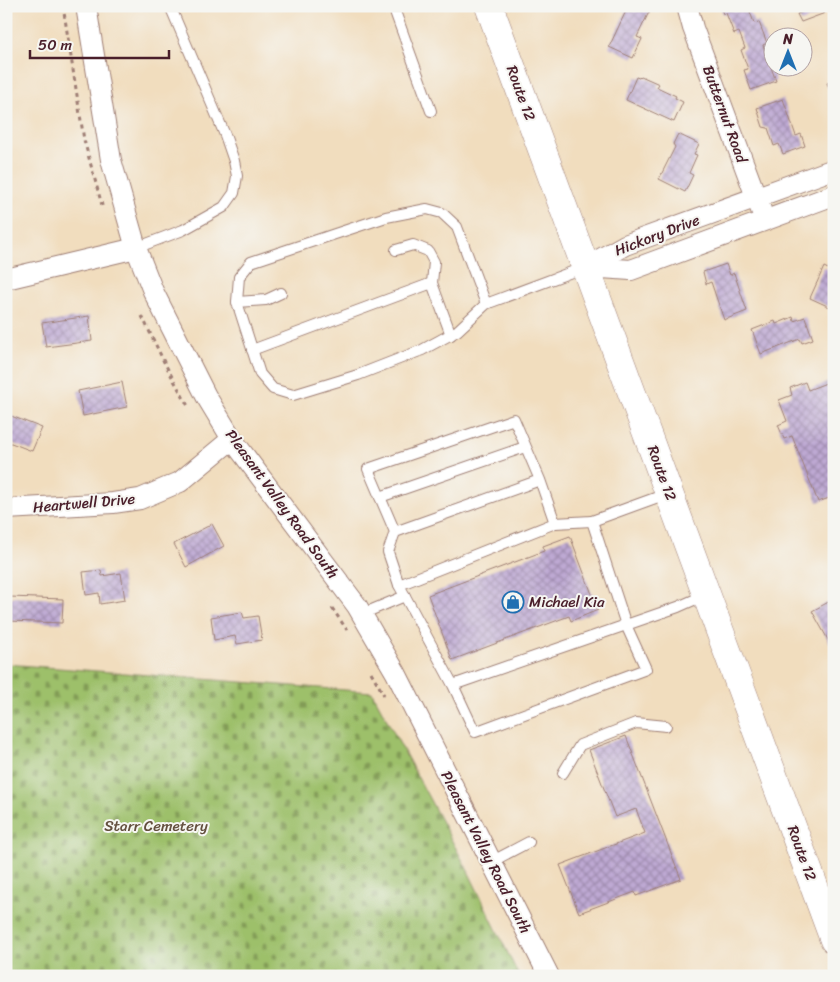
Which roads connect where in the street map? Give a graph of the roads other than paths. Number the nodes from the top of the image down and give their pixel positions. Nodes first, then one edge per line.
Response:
1 (86, 6) edge
2 (170, 6) edge
3 (393, 6) edge
4 (489, 6) edge
5 (687, 6) edge
6 (431, 111) dead end
7 (834, 169) edge
8 (834, 195) edge
9 (757, 198) junction
10 (766, 221) junction
11 (136, 248) junction
12 (396, 250) dead end
13 (586, 266) junction
14 (6, 279) edge
15 (432, 284) junction
16 (280, 293) dead end
17 (236, 302) junction
18 (486, 304) junction
19 (451, 334) junction
20 (252, 350) junction
21 (232, 439) junction
22 (525, 447) junction
23 (540, 480) junction
24 (669, 493) junction
25 (380, 497) junction
26 (6, 509) edge
27 (592, 521) junction
28 (555, 523) junction
29 (395, 532) junction
30 (399, 585) junction
31 (706, 595) junction
32 (405, 596) junction
33 (362, 614) junction
34 (626, 625) junction
35 (453, 685) junction
36 (666, 726) dead end
37 (563, 774) dead end
38 (529, 842) dead end
39 (491, 862) junction
40 (826, 898) edge
41 (834, 940) edge
42 (549, 976) edge

1 - 11 street, Pleasant Valley Road South
2 - 11 lane
3 - 6 lane
4 - 13 highway, Route 12
5 - 9 street, Butternut Road
7 - 9 street, Hickory Drive
8 - 10 street, Hickory Drive
9 - 10 street, Butternut Road
9 - 13 street, Hickory Drive
10 - 13 street, Hickory Drive
11 - 14 street
11 - 21 street, Pleasant Valley Road South
12 - 15 lane
13 - 18 lane
13 - 24 highway, Route 12
15 - 19 lane
15 - 20 lane
16 - 17 lane
17 - 18 lane
17 - 20 lane
18 - 19 lane
19 - 20 lane
21 - 26 street, Heartwell Drive
21 - 33 street, Pleasant Valley Road South
22 - 23 lane
22 - 25 lane
22 - 25 lane
23 - 28 lane
23 - 29 lane
24 - 27 lane
24 - 31 highway, Route 12
25 - 29 lane
27 - 28 lane
27 - 34 lane
28 - 30 lane
29 - 30 lane
30 - 32 lane
31 - 34 lane
31 - 40 highway, Route 12
32 - 33 lane
32 - 35 lane
33 - 39 street, Pleasant Valley Road South
34 - 35 lane
34 - 35 lane
36 - 37 lane
38 - 39 lane
39 - 42 street, Pleasant Valley Road South
40 - 41 highway, Route 12

